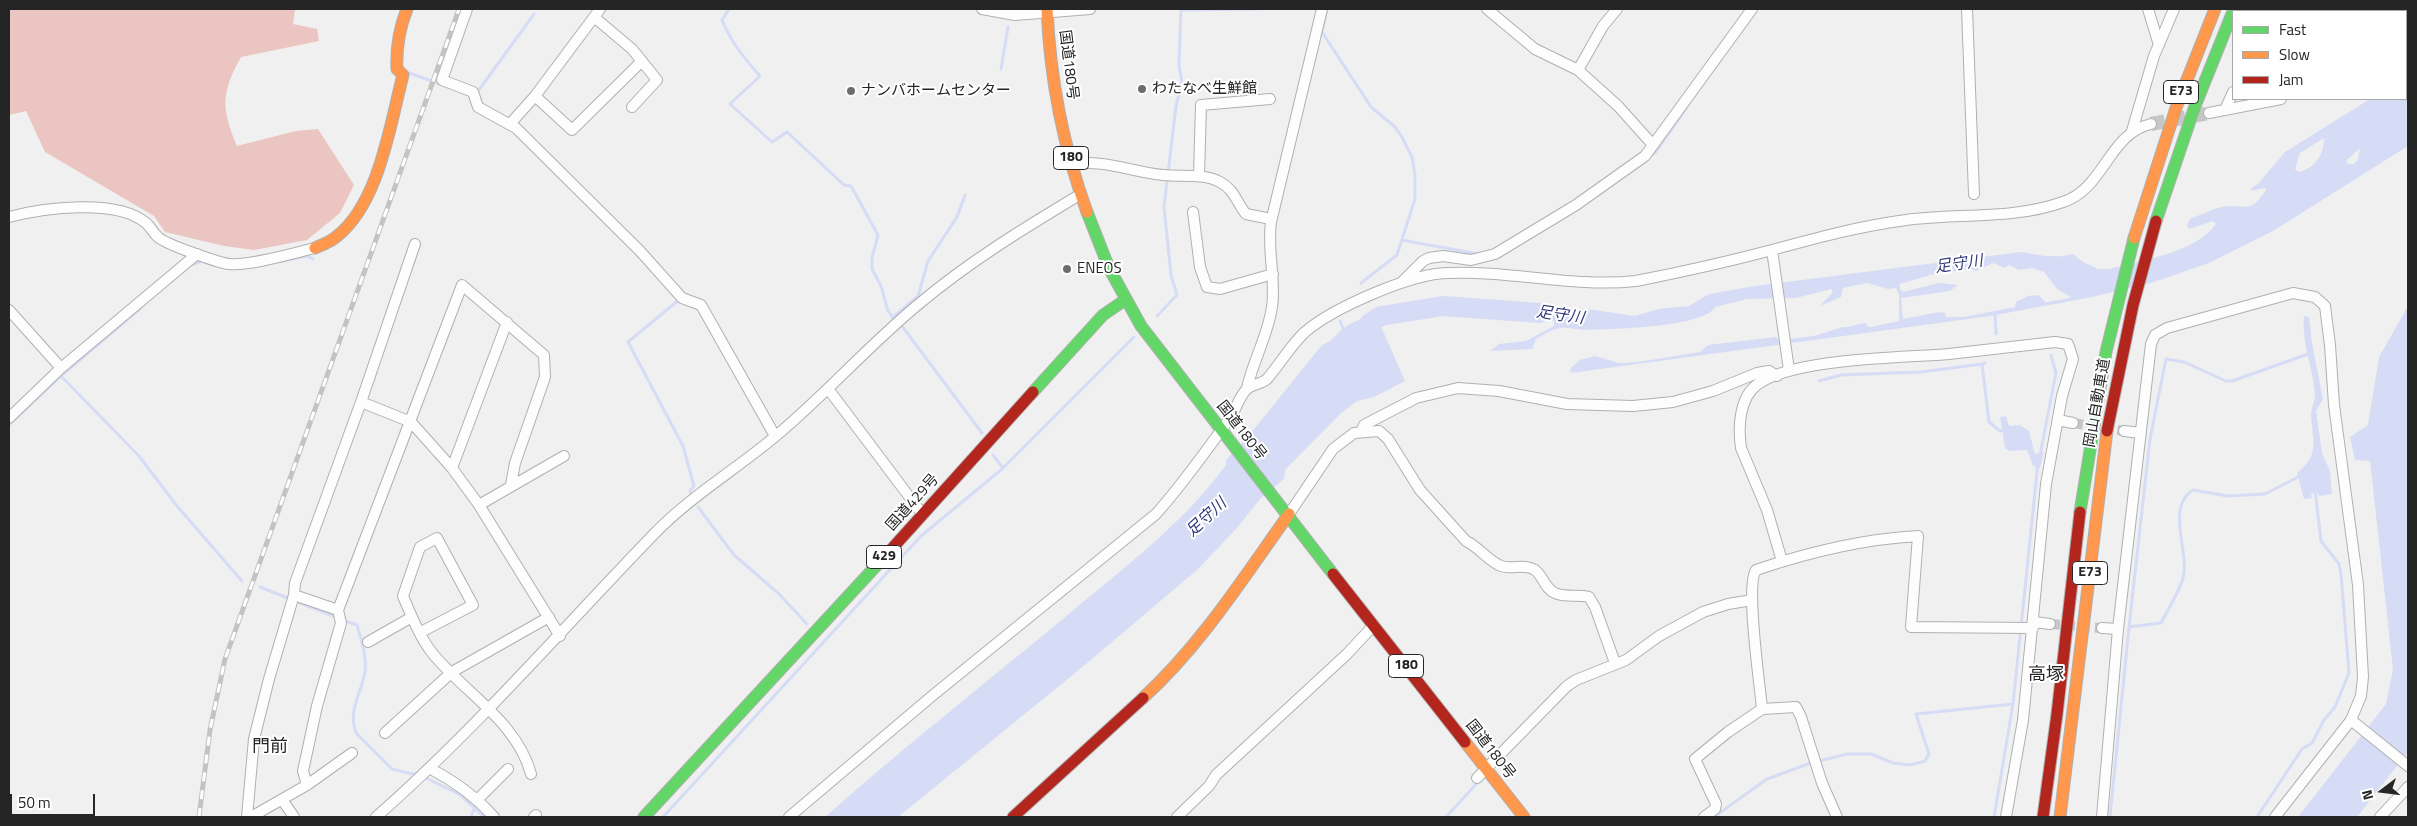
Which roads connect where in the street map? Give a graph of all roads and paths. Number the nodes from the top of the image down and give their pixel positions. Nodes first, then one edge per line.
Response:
1 (408, 9) edge
2 (467, 9) edge
3 (982, 9) edge
4 (1090, 9) edge
5 (1322, 9) edge
6 (1487, 9) edge
7 (1617, 9) edge
8 (1752, 9) edge
9 (1967, 9) edge
10 (2148, 9) edge
11 (2174, 9) edge
12 (2215, 9) edge
13 (1047, 10) edge
14 (597, 13) edge
15 (2232, 13) edge
16 (2158, 44) junction
17 (642, 61) junction
18 (1578, 70) junction
19 (2232, 94) edge
20 (535, 96) junction
21 (1270, 99) dead end
22 (2276, 100) edge
23 (632, 107) dead end
24 (2224, 110) junction
25 (2209, 112) tunnel mouth
26 (511, 123) junction
27 (2151, 124) tunnel mouth
28 (2132, 131) junction
29 (1654, 145) junction
30 (1072, 164) junction
31 (1200, 176) junction
32 (1081, 194) junction
33 (1974, 194) dead end
34 (1193, 212) dead end
35 (9, 217) edge
36 (1272, 219) junction
37 (415, 244) dead end
38 (315, 248) joint
39 (197, 254) junction
40 (1773, 254) junction
41 (1273, 274) junction
42 (1402, 281) junction
43 (1125, 300) junction
44 (9, 310) edge
45 (506, 322) junction
46 (1789, 366) junction
47 (61, 368) junction
48 (1777, 376) junction
49 (1247, 388) junction
50 (829, 390) junction
51 (361, 402) junction
52 (9, 418) edge
53 (2058, 420) junction
54 (411, 422) junction
55 (2074, 423) tunnel mouth
56 (1221, 429) junction
57 (2124, 431) tunnel mouth
58 (1361, 432) junction
59 (2141, 433) junction
60 (776, 436) junction
61 (564, 456) dead end
62 (452, 468) junction
63 (511, 485) junction
64 (479, 505) junction
65 (1285, 510) junction
66 (923, 515) junction
67 (1782, 561) junction
68 (293, 599) junction
69 (1752, 600) junction
70 (339, 616) junction
71 (412, 617) junction
72 (549, 617) junction
73 (1374, 624) junction
74 (2050, 624) tunnel mouth
75 (2027, 627) junction
76 (2102, 628) tunnel mouth
77 (2118, 629) junction
78 (421, 632) junction
79 (560, 636) junction
80 (368, 642) dead end
81 (1615, 663) junction
82 (452, 672) junction
83 (489, 708) junction
84 (1762, 709) junction
85 (2354, 722) junction
86 (385, 733) dead end
87 (352, 753) dead end
88 (2408, 766) edge
89 (431, 769) junction
90 (508, 769) dead end
91 (1486, 769) junction
92 (531, 774) dead end
93 (1477, 778) dead end
94 (308, 785) junction
95 (2408, 787) edge
96 (478, 799) junction
97 (283, 801) junction
98 (246, 817) edge
99 (252, 817) edge
100 (294, 817) edge
101 (376, 817) edge
102 (494, 817) edge
103 (644, 817) edge
104 (789, 817) edge
105 (1013, 817) edge
106 (1177, 817) edge
107 (1524, 817) edge
108 (1704, 817) edge
109 (1837, 817) edge
110 (2006, 817) edge
111 (2043, 817) edge
112 (2060, 817) edge
113 (2102, 817) edge
114 (2274, 817) edge
115 (2380, 817) edge

1 - 38 main road
2 - 26 street
3 - 13 street
4 - 13 street
5 - 36 street
6 - 18 street
7 - 18 street
8 - 29 street
9 - 33 street
10 - 16 street
11 - 16 street
12 - 111 main road, 岡山自動車道 / E73
13 - 30 main road, 国道180号 / 180
14 - 17 street
14 - 20 street
15 - 112 main road, 岡山自動車道 / E73
16 - 28 street
17 - 20 street
17 - 23 street
18 - 29 street
19 - 24 street
20 - 26 street
21 - 31 street
22 - 24 street
24 - 25 street
26 - 60 street
27 - 28 street
28 - 40 street
29 - 42 street
30 - 31 street
30 - 32 main road, 国道180号 / 180
31 - 36 street
32 - 43 main road, 国道180号 / 180
32 - 50 street
34 - 41 street
35 - 39 street
36 - 41 street
37 - 51 street
38 - 39 street
39 - 47 street
40 - 42 street
40 - 46 street
41 - 49 street
42 - 49 street
43 - 56 main road, 国道180号 / 180
43 - 66 main road, 国道429号 / 429
44 - 47 street
45 - 54 street
45 - 62 street
45 - 63 street
46 - 48 street
46 - 53 street
47 - 52 street
48 - 58 street
48 - 67 street
49 - 56 street
50 - 60 street
50 - 66 street
51 - 54 street
51 - 68 street
53 - 55 street
53 - 75 street
54 - 62 street
54 - 70 street
56 - 65 main road, 国道180号 / 180
56 - 104 street
57 - 59 street
58 - 65 street
58 - 81 street
59 - 77 street
59 - 85 street
60 - 79 street
61 - 63 street
62 - 64 street
63 - 64 street
64 - 72 street
65 - 73 main road, 国道180号 / 180
65 - 105 main road
66 - 103 main road, 国道429号 / 429
67 - 69 street
67 - 75 street
68 - 70 street
68 - 98 street
69 - 81 street
69 - 84 street
70 - 94 street
71 - 78 street
71 - 78 street
71 - 80 street
72 - 79 street
72 - 82 street
73 - 91 main road, 国道180号 / 180
73 - 106 street
74 - 75 street
75 - 110 street
76 - 77 street
77 - 113 street
78 - 82 street
79 - 83 street
81 - 91 street
82 - 83 street
82 - 86 street
83 - 89 street
83 - 92 street
84 - 108 street
84 - 109 street
85 - 88 street
85 - 114 street
87 - 94 street
89 - 96 street
89 - 101 street
90 - 96 street
91 - 93 street
91 - 107 main road, 国道180号 / 180
94 - 97 street
95 - 115 street
96 - 102 street
97 - 99 street
97 - 100 street

